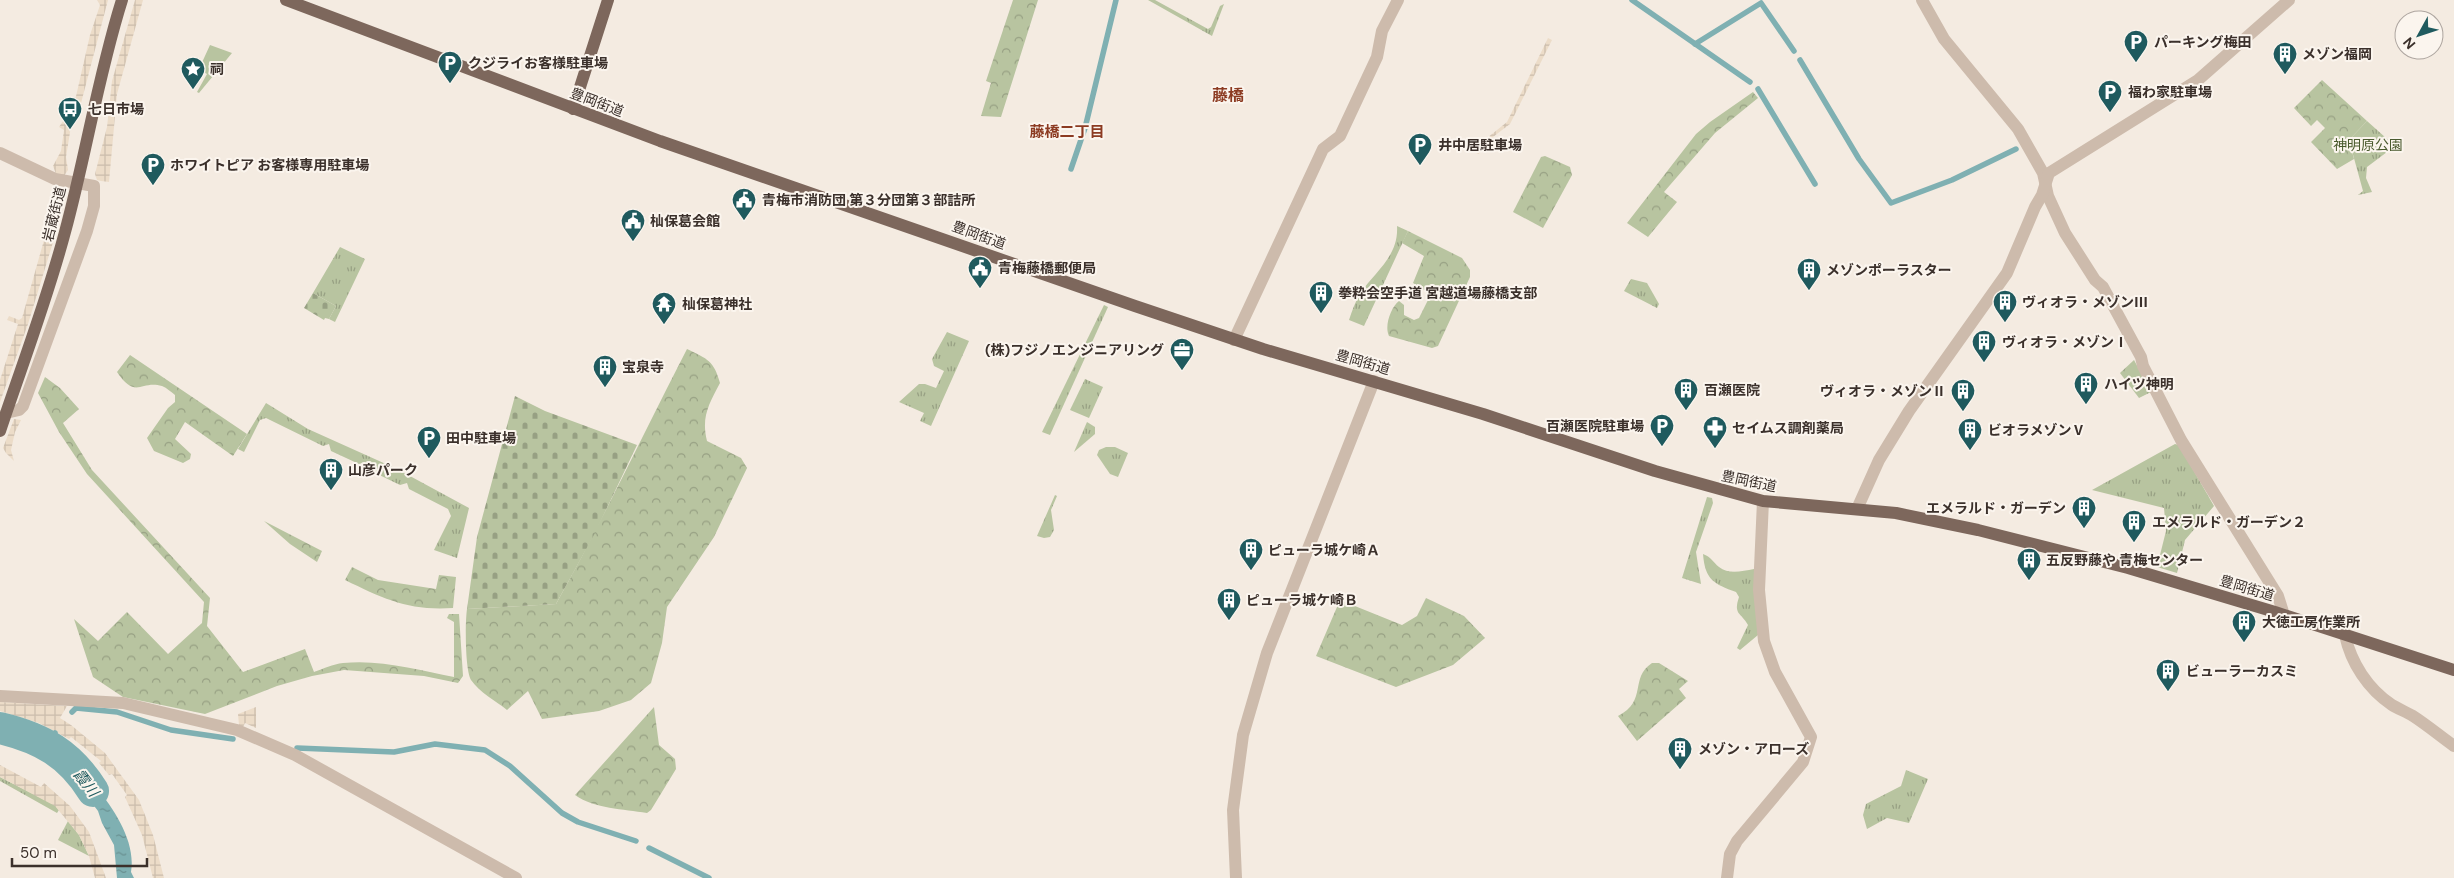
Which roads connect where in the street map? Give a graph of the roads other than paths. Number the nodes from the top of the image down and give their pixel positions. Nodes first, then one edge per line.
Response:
1 (122, 0) edge
2 (286, 0) edge
3 (608, 0) edge
4 (1398, 0) edge
5 (1922, 0) edge
6 (2289, 0) edge
7 (573, 108) junction
8 (0, 153) edge
9 (77, 185) junction
10 (2046, 185) junction
11 (1234, 340) junction
12 (1374, 381) junction
13 (6, 413) junction
14 (0, 431) edge
15 (1763, 501) junction
16 (1857, 509) junction
17 (2284, 615) junction
18 (2345, 636) junction
19 (2454, 670) edge
20 (0, 696) edge
21 (2454, 746) edge
22 (516, 878) edge
23 (1236, 878) edge
24 (1727, 878) edge

1 - 9 main road, 岩蔵街道
2 - 7 main road, 豊岡街道
3 - 7 main road
4 - 11 street
5 - 10 street
6 - 10 street
7 - 11 main road, 豊岡街道
8 - 9 street
9 - 13 main road, 岩蔵街道
9 - 13 street
10 - 16 street
10 - 17 street
11 - 12 main road, 豊岡街道
12 - 15 main road, 豊岡街道
12 - 23 street
13 - 14 main road, 岩蔵街道
15 - 16 main road, 豊岡街道
15 - 24 street
16 - 17 main road, 豊岡街道
17 - 18 main road, 豊岡街道
18 - 19 main road, 豊岡街道
18 - 21 street
20 - 22 street

